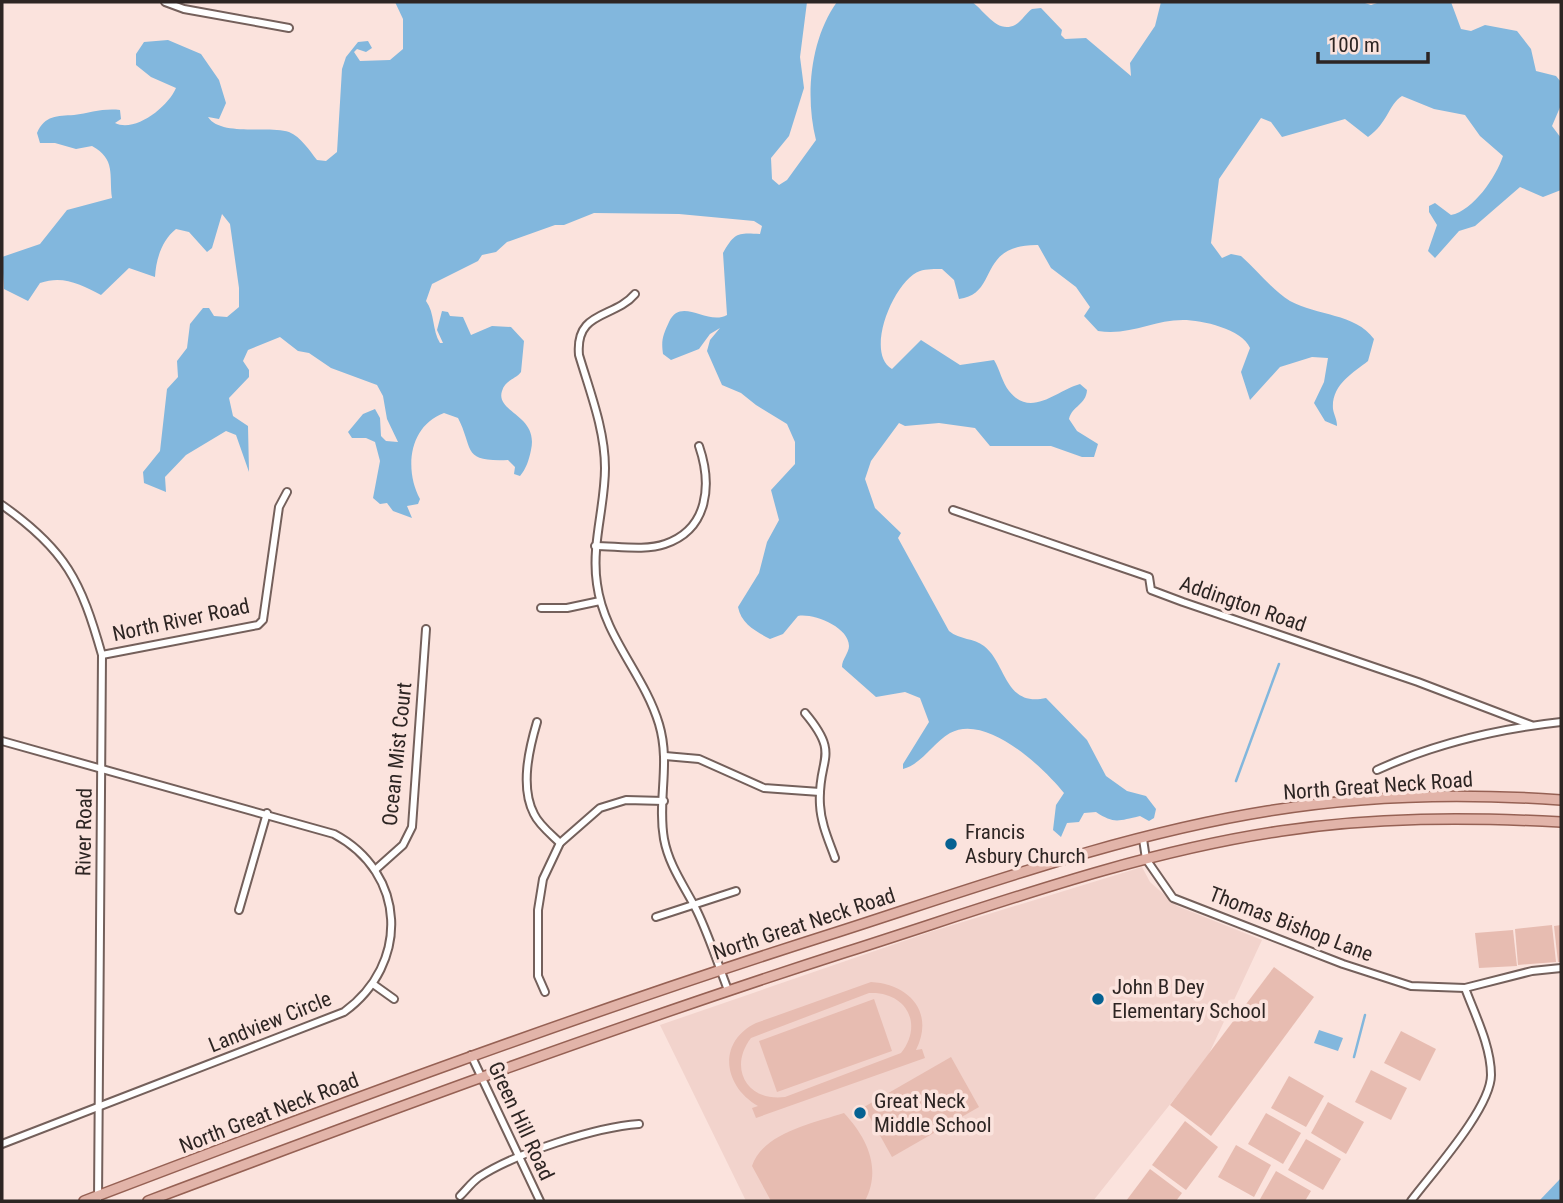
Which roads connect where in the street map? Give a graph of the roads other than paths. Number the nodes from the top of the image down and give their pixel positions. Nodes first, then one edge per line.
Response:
1 (165, 2) edge
2 (289, 27) dead end
3 (635, 294) dead end
4 (699, 446) dead end
5 (287, 492) dead end
6 (2, 505) edge
7 (953, 510) dead end
8 (596, 546) junction
9 (600, 601) junction
10 (541, 608) dead end
11 (426, 629) dead end
12 (102, 655) junction
13 (805, 713) dead end
14 (537, 722) dead end
15 (1561, 722) edge
16 (1531, 725) junction
17 (2, 741) edge
18 (665, 756) junction
19 (103, 768) junction
20 (1377, 771) dead end
21 (820, 792) junction
22 (1561, 800) edge
23 (664, 801) junction
24 (267, 813) junction
25 (1561, 822) edge
26 (1143, 839) junction
27 (560, 843) junction
28 (835, 858) dead end
29 (1146, 859) junction
30 (375, 870) junction
31 (736, 891) dead end
32 (693, 905) junction
33 (239, 910) dead end
34 (656, 917) dead end
35 (1561, 968) edge
36 (720, 970) junction
37 (373, 984) junction
38 (1465, 988) junction
39 (728, 990) junction
40 (545, 992) dead end
41 (394, 999) dead end
42 (471, 1055) junction
43 (481, 1075) junction
44 (96, 1108) junction
45 (639, 1124) dead end
46 (2, 1144) edge
47 (519, 1158) junction
48 (460, 1196) dead end
49 (97, 1199) edge
50 (84, 1201) edge
51 (148, 1201) edge
52 (540, 1201) edge
53 (1411, 1201) edge

1 - 2 street
3 - 8 street
4 - 8 street
5 - 12 street, North River Road
6 - 12 street, River Road
7 - 16 street, Addington Road
8 - 9 street
9 - 10 street
9 - 18 street
11 - 30 street, Ocean Mist Court
12 - 19 street, River Road
13 - 21 street
14 - 27 street
15 - 16 street
16 - 20 street
17 - 19 street, Landview Circle
18 - 21 street
18 - 23 street
19 - 24 street, Landview Circle
19 - 44 street, River Road
21 - 28 street
22 - 26 main road, North Great Neck Road
23 - 27 street
23 - 32 street
24 - 30 street, Landview Circle
24 - 33 street
25 - 29 main road, North Great Neck Road
26 - 29 street, Thomas Bishop Lane
26 - 36 main road, North Great Neck Road
27 - 40 street
29 - 38 street, Thomas Bishop Lane
29 - 39 main road, North Great Neck Road
30 - 37 street, Landview Circle
31 - 32 street
32 - 34 street
32 - 36 street
35 - 38 street, Thomas Bishop Lane
36 - 39 street
36 - 42 main road, North Great Neck Road
37 - 41 street
37 - 44 street, Landview Circle
38 - 53 street
39 - 43 main road, North Great Neck Road
42 - 43 street, Green Hill Road
42 - 49 main road, North Great Neck Road
43 - 47 street, Green Hill Road
43 - 51 main road, North Great Neck Road
44 - 46 street, Landview Circle
44 - 49 street, River Road
45 - 47 street
47 - 48 street
47 - 52 street, Green Hill Road
49 - 50 main road, North Great Neck Road

